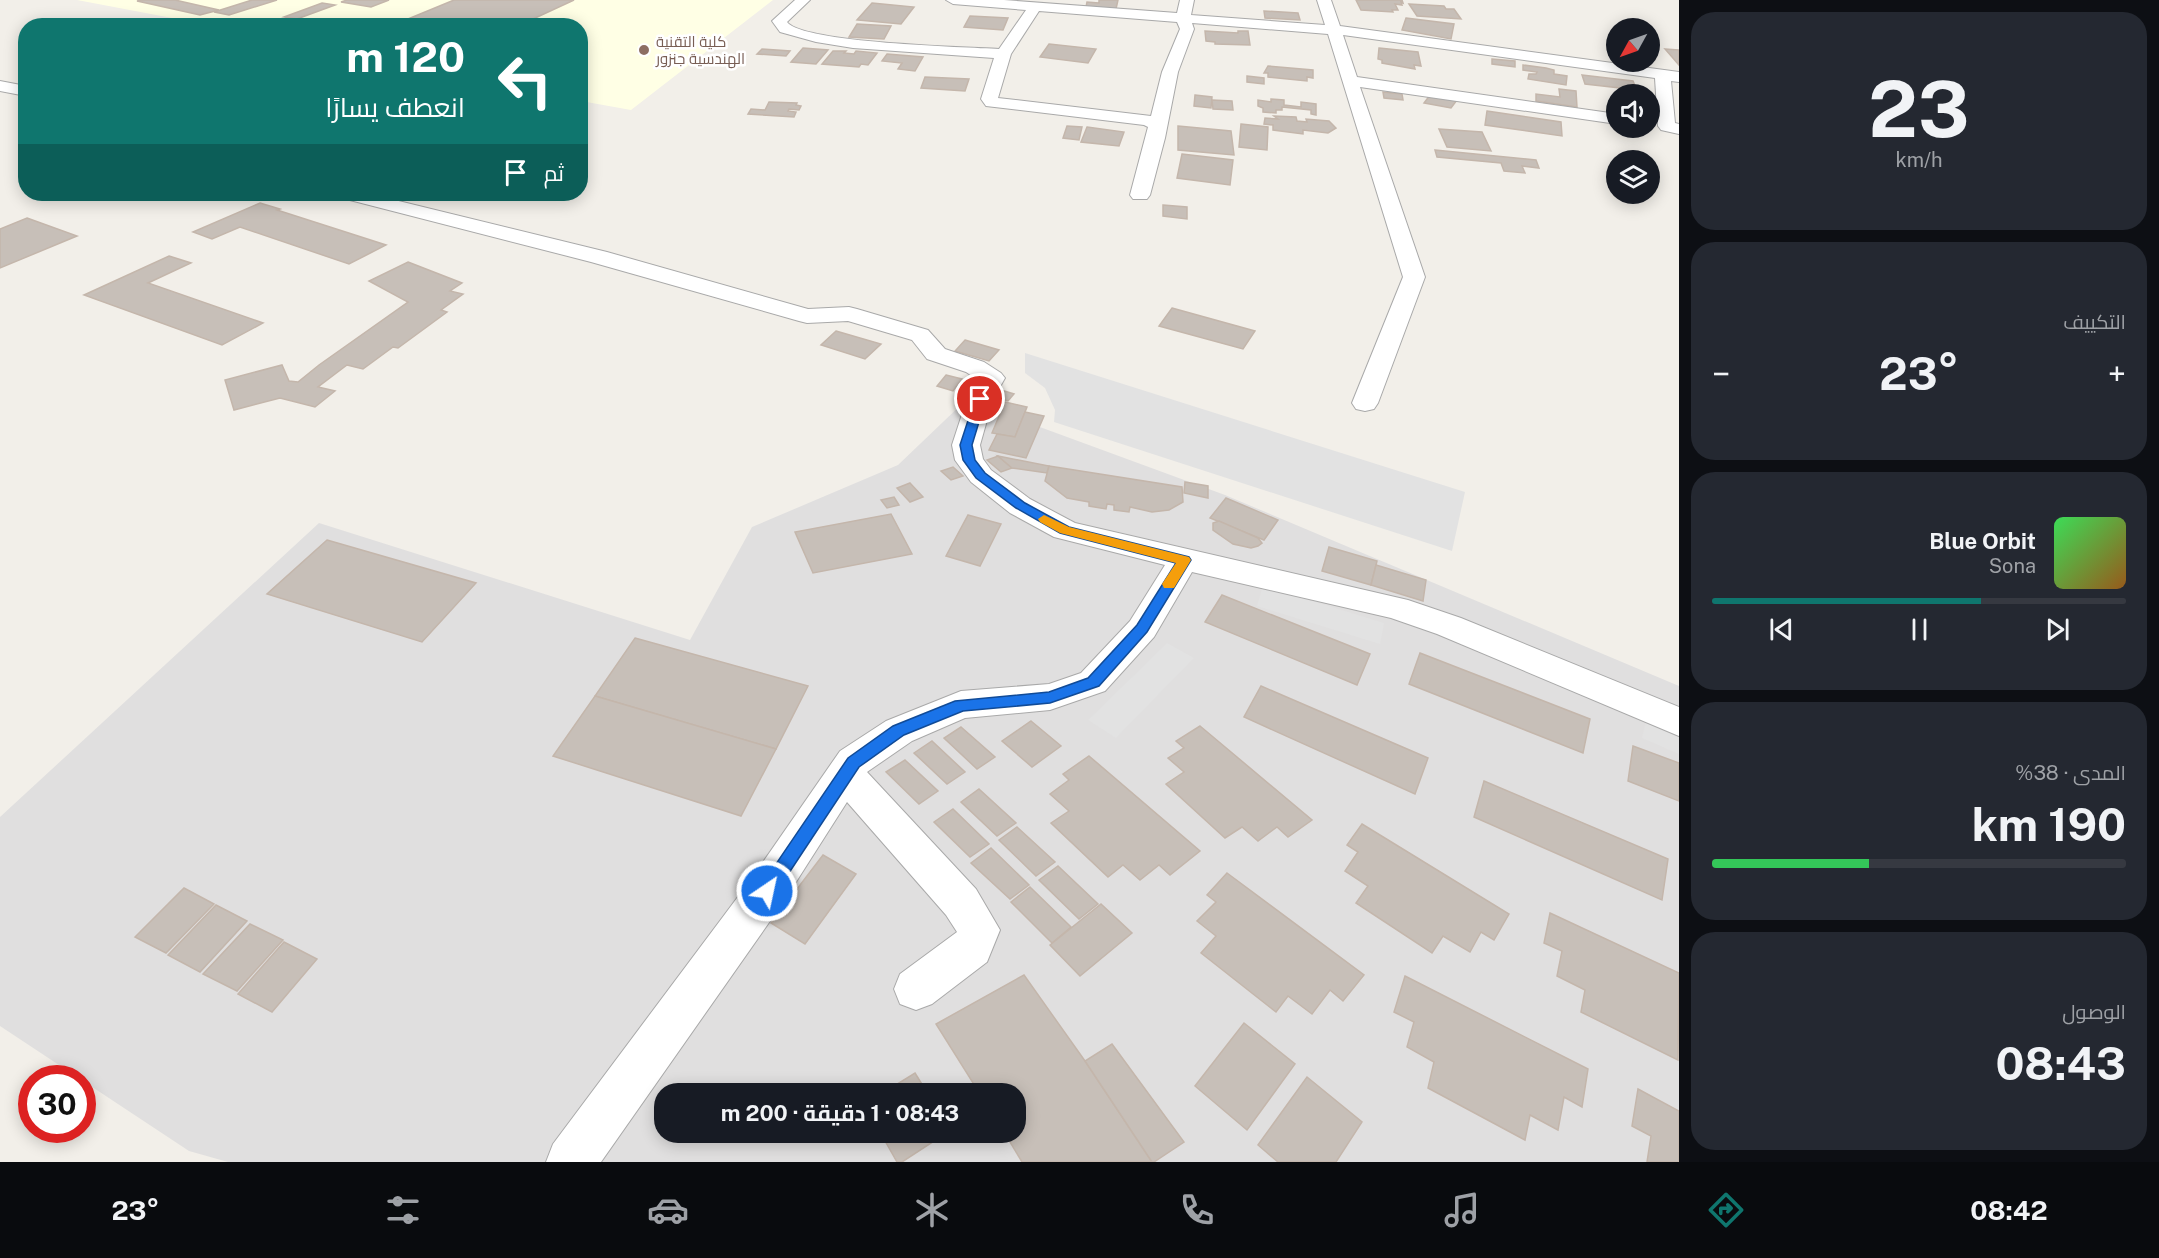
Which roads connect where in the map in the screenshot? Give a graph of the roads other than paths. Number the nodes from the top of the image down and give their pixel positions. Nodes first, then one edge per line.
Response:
1 (803, 0) edge
2 (953, 0) edge
3 (1187, 0) edge
4 (1324, 0) edge
5 (1059, 4) edge
6 (1035, 7) junction
7 (1183, 18) junction
8 (1334, 30) junction
9 (1003, 54) junction
10 (1671, 76) edge
11 (1351, 81) junction
12 (0, 86) edge
13 (18, 89) edge
14 (1606, 117) edge
15 (1157, 125) junction
16 (1665, 126) edge
17 (1140, 195) dead end
18 (377, 201) edge
19 (1365, 403) dead end
20 (1184, 560) junction
21 (1679, 722) edge
22 (845, 774) junction
23 (916, 989) dead end
24 (572, 1162) edge

1 - 9 street
2 - 6 street
3 - 7 street
4 - 8 street
5 - 6 street
5 - 7 street
6 - 9 street
7 - 8 street
7 - 15 street
8 - 10 street
8 - 11 street
9 - 15 street
10 - 16 street
11 - 14 street
11 - 19 street
12 - 13 street
15 - 17 street
18 - 20 street
20 - 21 street
20 - 22 street
22 - 23 street
22 - 24 street

